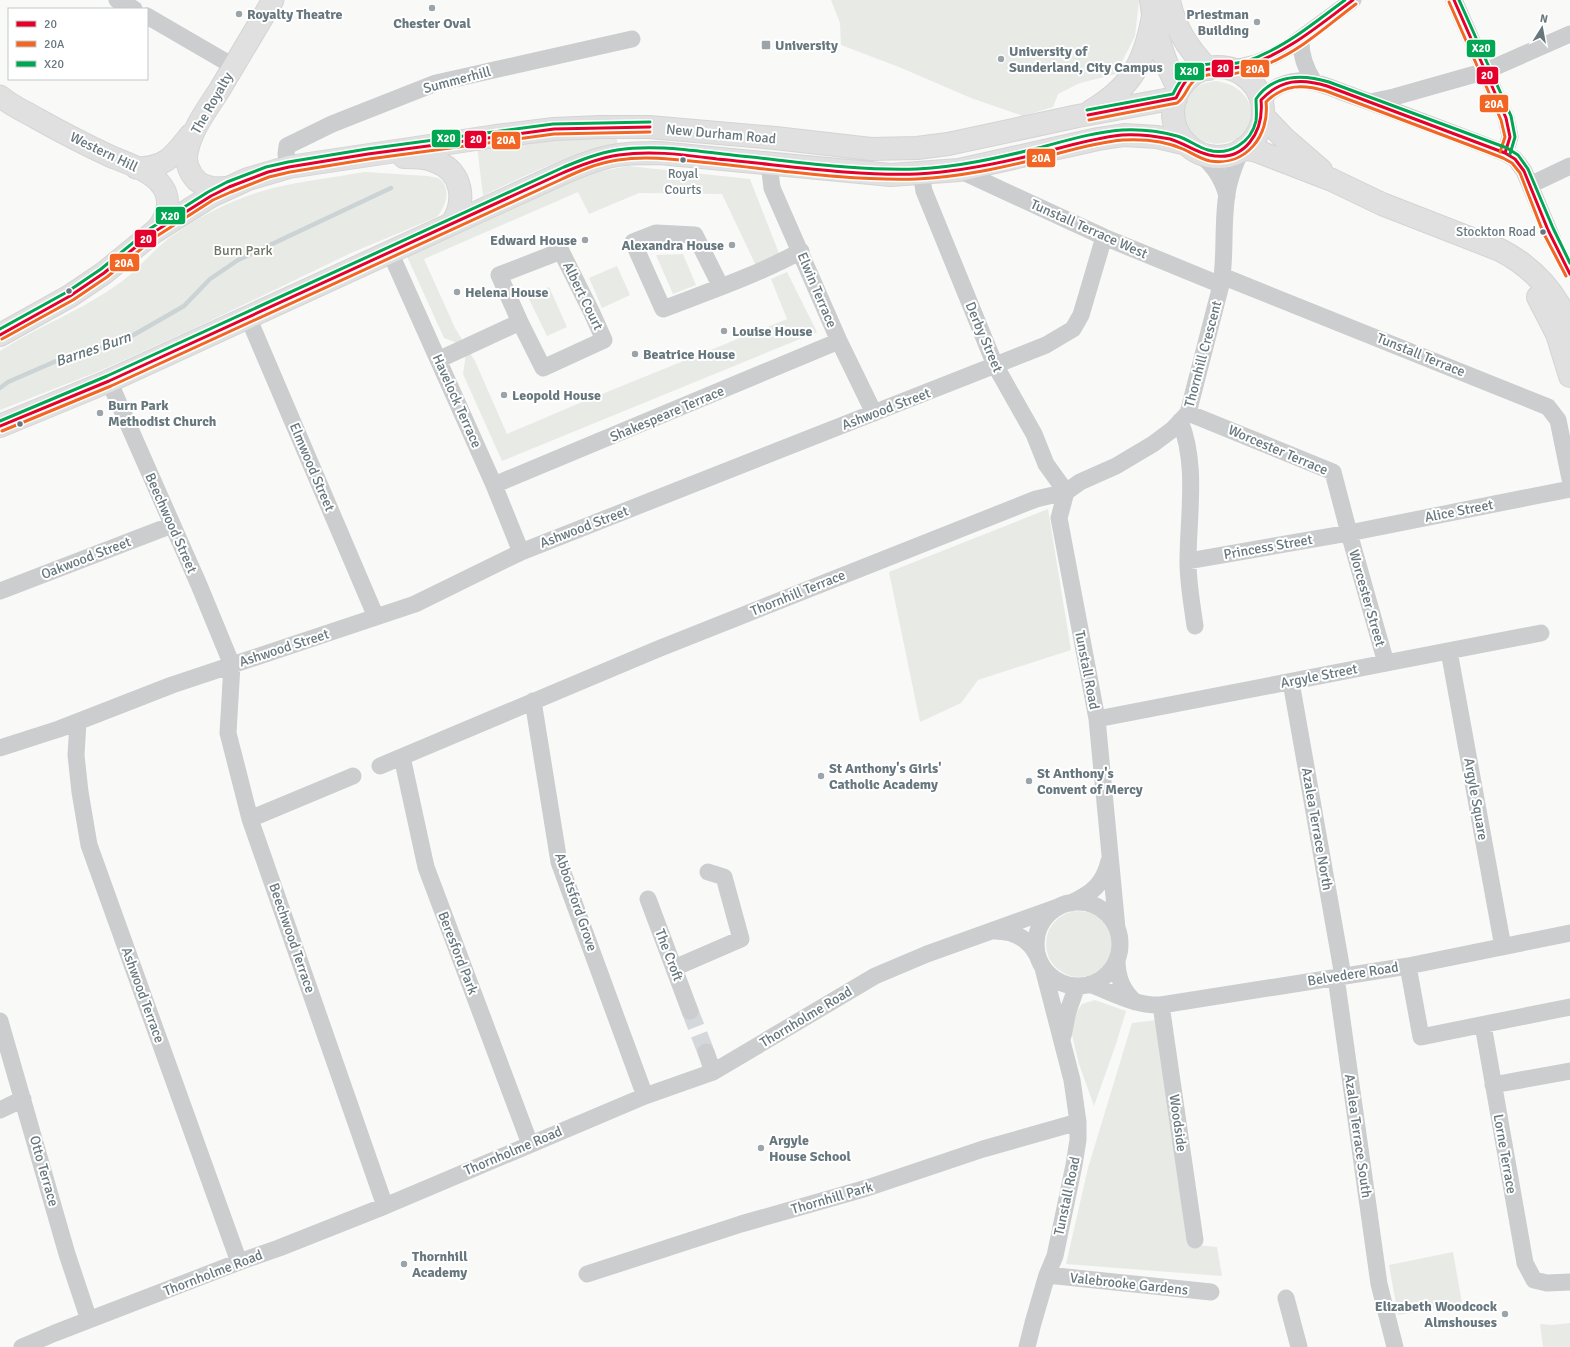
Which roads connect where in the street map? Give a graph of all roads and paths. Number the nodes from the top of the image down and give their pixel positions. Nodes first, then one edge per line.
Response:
1 (117, 0) edge
2 (273, 0) edge
3 (1169, 0) edge
4 (1353, 0) edge
5 (1454, 0) edge
6 (132, 8) edge
7 (1152, 8) edge
8 (148, 17) edge
9 (1570, 34) edge
10 (1300, 38) junction
11 (632, 39) dead end
12 (233, 66) junction
13 (1208, 69) junction
14 (1230, 69) junction
15 (1486, 71) junction
16 (1314, 82) junction
17 (1178, 94) junction
18 (0, 96) edge
19 (1370, 102) junction
20 (1262, 108) junction
21 (1078, 116) junction
22 (198, 125) junction
23 (1192, 148) junction
24 (1243, 149) junction
25 (1505, 153) junction
26 (368, 154) junction
27 (769, 164) junction
28 (1570, 166) edge
29 (289, 167) junction
30 (136, 168) junction
31 (959, 170) junction
32 (921, 174) junction
33 (1332, 180) junction
34 (1530, 185) junction
35 (229, 187) junction
36 (1226, 203) junction
37 (452, 223) junction
38 (154, 232) junction
39 (1104, 238) junction
40 (1553, 240) dead end
41 (1479, 242) junction
42 (801, 251) junction
43 (390, 252) junction
44 (1222, 277) junction
45 (721, 287) junction
46 (248, 317) junction
47 (520, 322) junction
48 (1570, 327) edge
49 (0, 335) edge
50 (839, 341) junction
51 (438, 360) junction
52 (995, 366) junction
53 (1570, 376) edge
54 (109, 381) junction
55 (874, 413) junction
56 (1184, 417) junction
57 (0, 426) edge
58 (1570, 479) edge
59 (494, 485) junction
60 (1570, 489) edge
61 (1066, 492) junction
62 (172, 525) junction
63 (1349, 533) junction
64 (521, 552) junction
65 (1188, 561) junction
66 (0, 591) edge
67 (376, 617) junction
68 (1195, 626) dead end
69 (1541, 634) dead end
70 (1449, 651) junction
71 (1386, 663) junction
72 (232, 665) junction
73 (1291, 682) junction
74 (533, 702) junction
75 (1097, 719) junction
76 (78, 722) junction
77 (0, 748) edge
78 (402, 757) junction
79 (380, 766) dead end
80 (353, 776) dead end
81 (250, 819) junction
82 (1110, 850) junction
83 (708, 872) dead end
84 (648, 899) dead end
85 (1064, 905) junction
86 (1117, 928) junction
87 (991, 931) junction
88 (1570, 933) edge
89 (1503, 947) junction
90 (1117, 959) junction
91 (1040, 961) junction
92 (1408, 966) junction
93 (674, 968) junction
94 (1339, 977) junction
95 (1084, 985) junction
96 (1135, 1002) junction
97 (1161, 1005) junction
98 (1570, 1007) edge
99 (690, 1011) tunnel mouth
100 (0, 1021) edge
101 (1483, 1025) junction
102 (1063, 1043) junction
103 (706, 1052) tunnel mouth
104 (1570, 1071) edge
105 (713, 1072) junction
106 (1494, 1085) junction
107 (646, 1096) junction
108 (24, 1099) junction
109 (0, 1110) edge
110 (1078, 1122) junction
111 (530, 1144) junction
112 (385, 1206) junction
113 (1195, 1240) dead end
114 (239, 1262) junction
115 (587, 1274) dead end
116 (1047, 1275) junction
117 (1570, 1282) edge
118 (1211, 1292) dead end
119 (1286, 1298) dead end
120 (89, 1320) junction
121 (22, 1347) edge
122 (1027, 1347) edge
123 (1299, 1347) edge
124 (1395, 1347) edge

1 - 6 street
2 - 12 main road, The Royalty
3 - 13 highway
4 - 10 street
5 - 15 street
7 - 17 highway
7 - 21 highway
8 - 12 street
9 - 15 street
10 - 14 street
10 - 16 street
11 - 29 street, Summerhill
12 - 22 main road, The Royalty
13 - 14 highway
13 - 17 highway
14 - 20 highway
15 - 19 street
15 - 25 street
16 - 19 street
16 - 20 street
17 - 21 highway, New Durham Road
17 - 23 highway
18 - 30 main road, Western Hill
19 - 25 street
20 - 24 highway
20 - 33 highway
21 - 26 highway, New Durham Road
22 - 30 main road
22 - 35 main road, The Royalty
23 - 24 highway
23 - 31 highway
23 - 36 street
24 - 33 highway
24 - 36 street
25 - 34 street
26 - 29 highway, New Durham Road
26 - 37 highway
27 - 32 highway
27 - 37 highway
27 - 42 street, Elwin Terrace
28 - 34 street
29 - 35 highway, New Durham Road
30 - 38 main road, Western Hill
31 - 32 highway
31 - 39 street, Tunstall Terrace West
32 - 52 street, Derby Street
33 - 41 highway
34 - 40 street
35 - 38 highway, New Durham Road
36 - 44 street
37 - 43 highway
38 - 49 highway, New Durham Road
39 - 44 street, Tunstall Terrace West
39 - 52 street, Ashwood Street
41 - 48 highway
41 - 53 highway
42 - 45 street
42 - 50 street, Elwin Terrace
43 - 46 highway
43 - 51 street, Havelock Terrace
44 - 56 street, Thornhill Crescent
44 - 58 street, Tunstall Terrace
45 - 45 street
46 - 54 highway
46 - 67 street, Elmwood Street
47 - 47 street, Albert Court
47 - 51 street
50 - 55 street, Elwin Terrace
50 - 59 street, Shakespeare Terrace
51 - 59 street, Havelock Terrace
52 - 55 street, Ashwood Street
52 - 61 street, Derby Street
54 - 57 highway
54 - 62 street, Beechwood Street
55 - 64 street, Ashwood Street
56 - 61 street, Thornhill Crescent
56 - 63 street, Worcester Terrace
56 - 65 street
59 - 64 street, Havelock Terrace
60 - 63 street, Alice Street
61 - 74 street, Thornhill Terrace
61 - 75 street, Tunstall Road
62 - 66 street, Oakwood Street
62 - 72 street, Beechwood Street
63 - 65 street, Princess Street
63 - 71 street, Worcester Street
64 - 67 street, Ashwood Street
65 - 68 street
67 - 72 street, Ashwood Street
69 - 70 street, Argyle Street
70 - 71 street, Argyle Street
70 - 89 street, Argyle Square
71 - 73 street, Argyle Street
72 - 76 street, Ashwood Street
72 - 81 street, Beechwood Terrace
73 - 75 street, Argyle Street
73 - 94 street, Azalea Terrace North
74 - 78 street, Thornhill Terrace
74 - 107 street, Abbotsford Grove
75 - 82 street, Tunstall Road
76 - 77 street, Ashwood Street
76 - 114 street, Ashwood Terrace
78 - 79 street, Thornhill Terrace
78 - 111 street, Beresford Park
80 - 81 street
81 - 112 street, Beechwood Terrace
82 - 85 street, Tunstall Road
82 - 86 street, Tunstall Road
83 - 93 street
84 - 93 street, The Croft
85 - 86 street
85 - 87 street, Thornholme Road
85 - 91 street
86 - 90 street
87 - 91 street, Thornholme Road
87 - 105 street, Thornholme Road
88 - 89 street, Belvedere Road
89 - 92 street, Belvedere Road
90 - 95 street
90 - 96 street
91 - 95 street
91 - 102 street, Tunstall Road
92 - 94 street, Belvedere Road
92 - 101 street
93 - 99 street, The Croft
94 - 97 street, Belvedere Road
94 - 124 street, Azalea Terrace South
95 - 96 street, Belvedere Road
95 - 102 street, Tunstall Road
96 - 97 street, Belvedere Road
97 - 113 street, Woodside
98 - 101 street
100 - 108 street, Otto Terrace
101 - 106 street, Lorne Terrace
102 - 110 street, Tunstall Road
103 - 105 street
104 - 106 street
105 - 107 street, Thornholme Road
106 - 117 street, Lorne Terrace
107 - 111 street, Thornholme Road
108 - 109 street
108 - 120 street, Otto Terrace
110 - 115 street, Thornhill Park
110 - 116 street, Tunstall Road
111 - 112 street, Thornholme Road
112 - 114 street, Thornholme Road
114 - 120 street, Thornholme Road
116 - 118 street, Valebrooke Gardens
116 - 122 street, Tunstall Road
119 - 123 street
120 - 121 street, Thornholme Road

